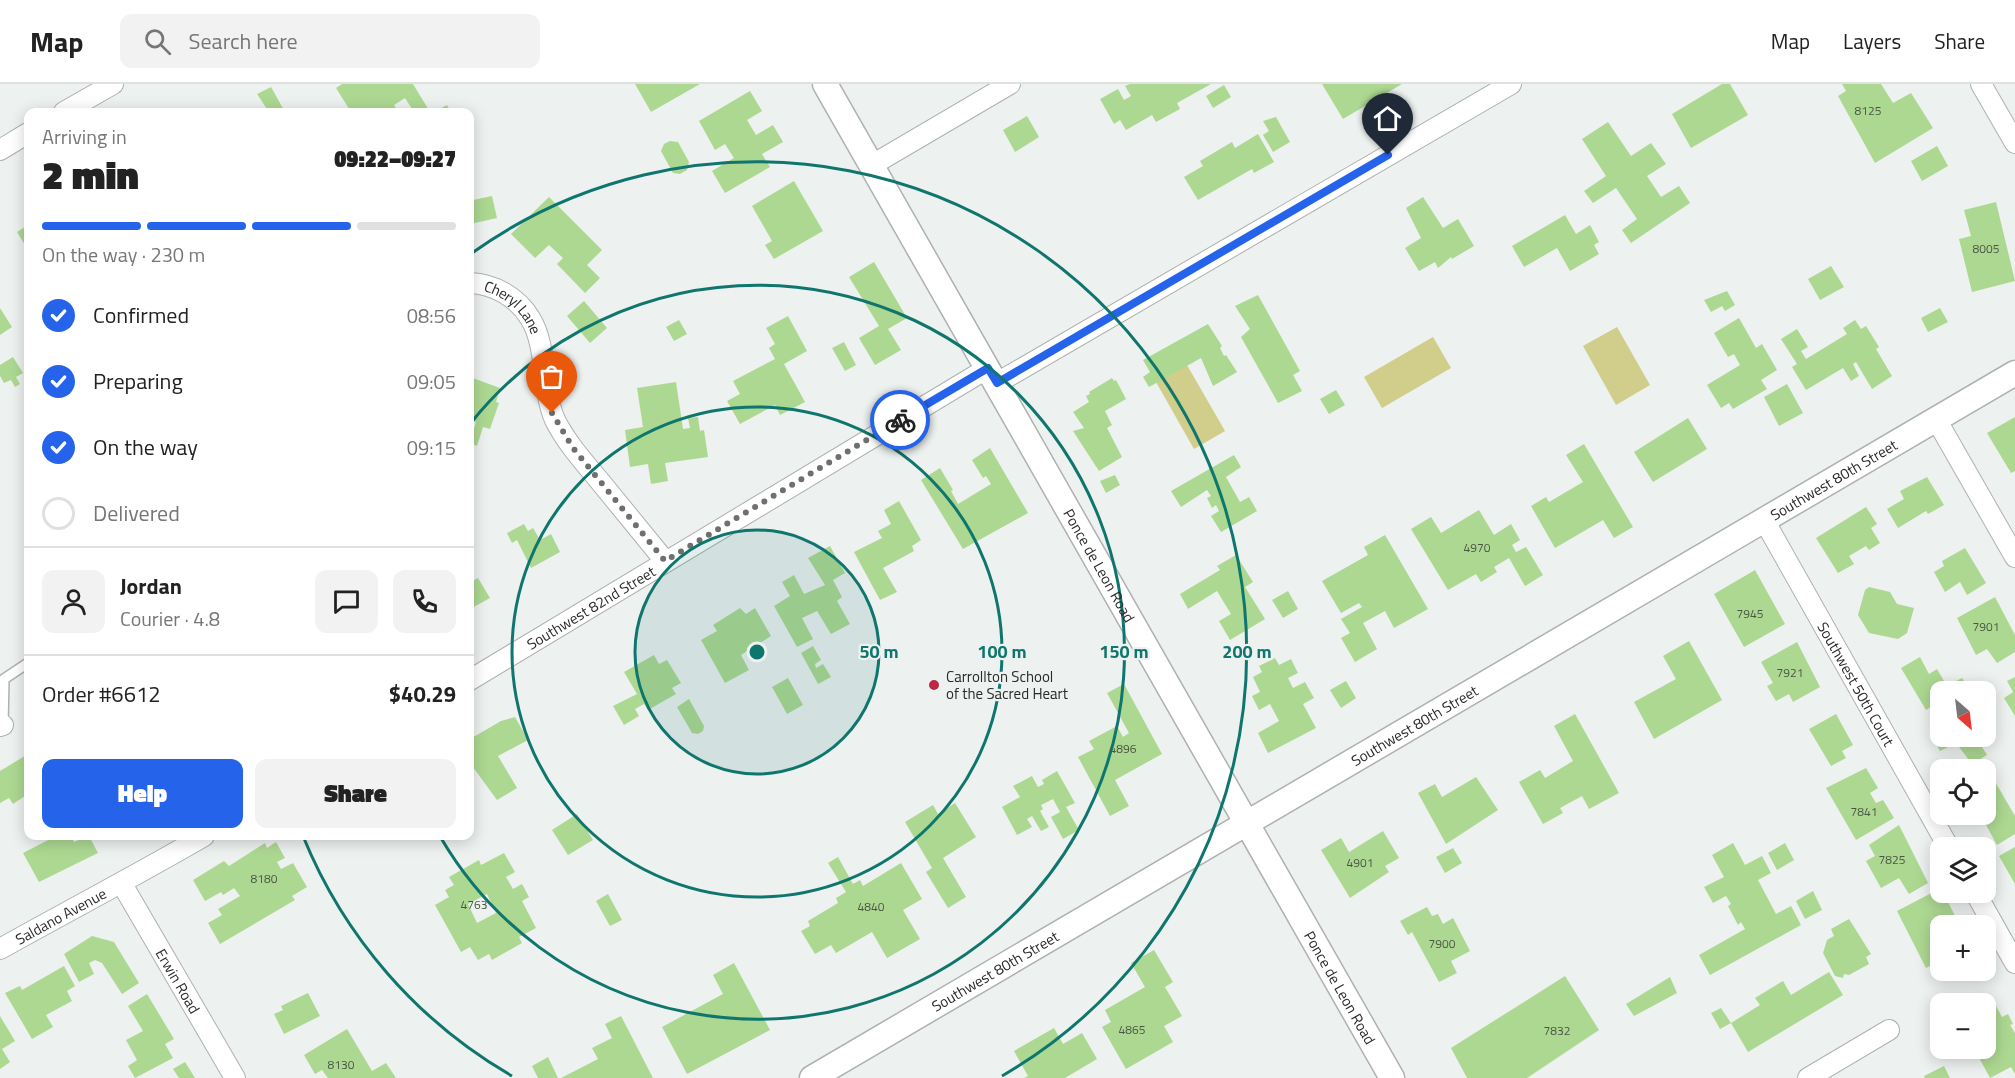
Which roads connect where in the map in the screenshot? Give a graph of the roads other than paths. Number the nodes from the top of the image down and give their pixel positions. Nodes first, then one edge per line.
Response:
1 (112, 84) edge
2 (825, 84) edge
3 (1010, 84) edge
4 (1511, 84) edge
5 (1981, 84) edge
6 (71, 108) edge
7 (24, 135) edge
8 (2015, 143) edge
9 (0, 150) edge
10 (872, 165) junction
11 (474, 283) edge
12 (2015, 373) edge
13 (992, 376) junction
14 (1936, 419) junction
15 (1764, 520) junction
16 (2015, 557) edge
17 (665, 561) junction
18 (24, 666) edge
19 (474, 678) edge
20 (2, 726) edge
21 (1247, 823) junction
22 (1943, 837) edge
23 (197, 840) edge
24 (122, 884) junction
25 (1981, 903) edge
26 (0, 949) edge
27 (2015, 963) edge
28 (1890, 1030) dead end
29 (235, 1078) edge
30 (812, 1078) edge
31 (1392, 1078) edge
32 (1808, 1078) edge

1 - 6 street
2 - 10 street, Ponce de Leon Road
3 - 10 street
4 - 13 street, Southwest 82nd Street
5 - 8 street
7 - 9 street
10 - 13 street, Ponce de Leon Road
11 - 17 street, Cheryl Lane
12 - 14 street, Southwest 80th Street
13 - 17 street, Southwest 82nd Street
13 - 21 street, Ponce de Leon Road
14 - 15 street, Southwest 80th Street
14 - 16 street
15 - 21 street, Southwest 80th Street
15 - 22 street, Southwest 50th Court
17 - 19 street, Southwest 82nd Street
18 - 20 lane
21 - 30 street, Southwest 80th Street
21 - 31 street, Ponce de Leon Road
23 - 24 street
24 - 26 street, Saldano Avenue
24 - 29 street, Erwin Road
25 - 27 street
28 - 32 street

